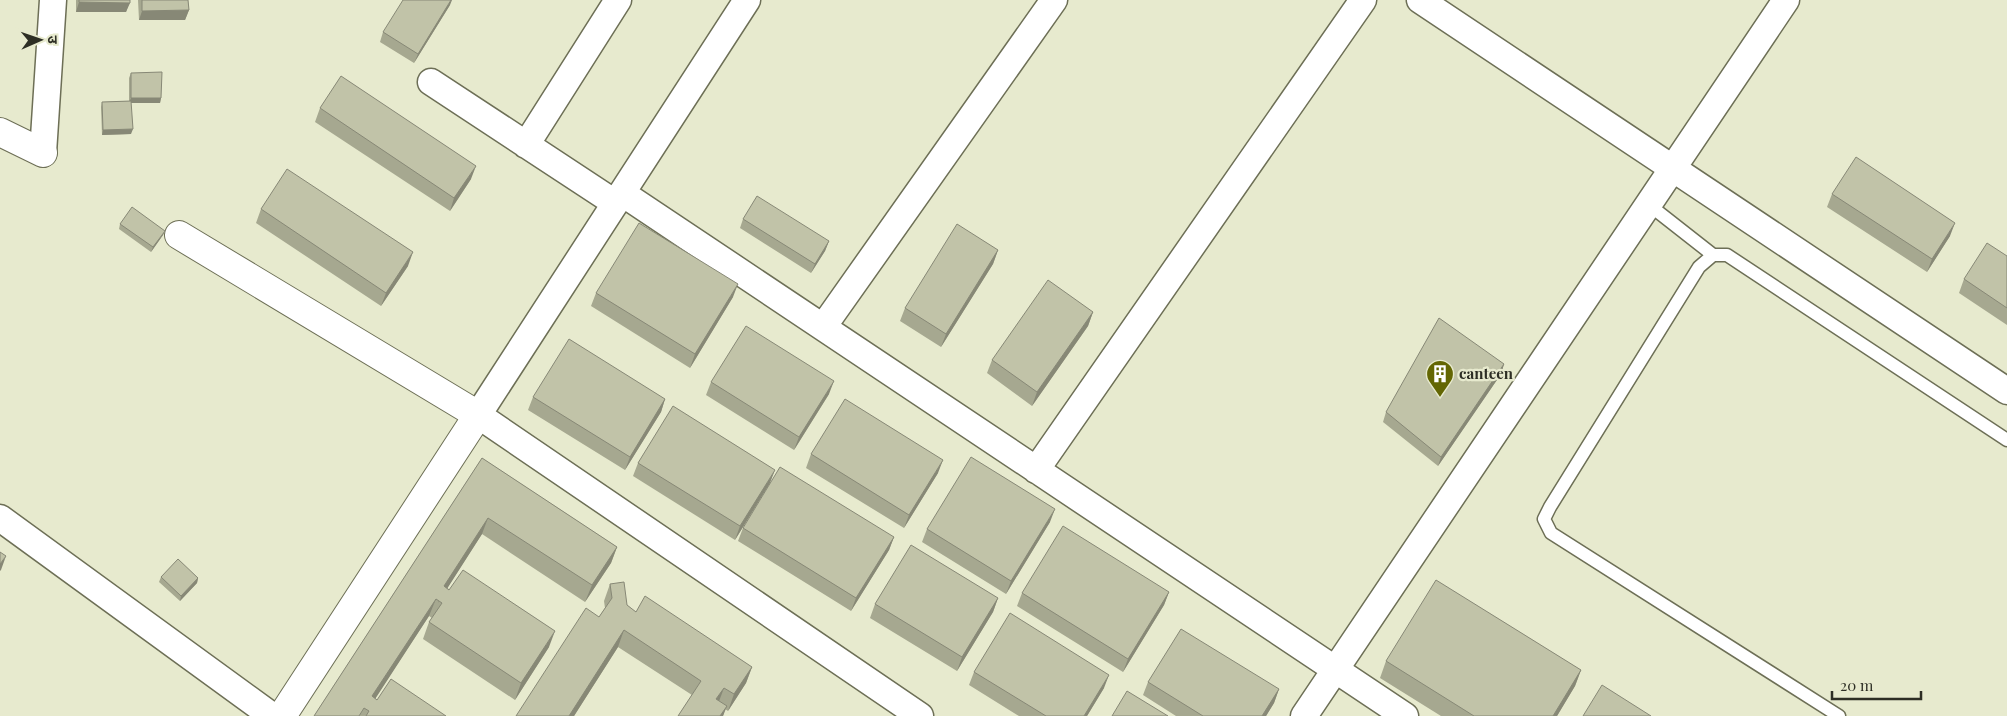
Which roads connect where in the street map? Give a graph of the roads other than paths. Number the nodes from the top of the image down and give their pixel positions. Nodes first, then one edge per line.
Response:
1 (618, 0) edge
2 (747, 0) edge
3 (1054, 0) edge
4 (1363, 0) edge
5 (1420, 0) edge
6 (1786, 0) edge
7 (47, 3) edge
8 (431, 82) dead end
9 (0, 132) edge
10 (526, 145) junction
11 (43, 153) joint
12 (1673, 168) junction
13 (618, 198) junction
14 (1648, 204) junction
15 (179, 235) dead end
16 (1713, 256) junction
17 (823, 327) junction
18 (2007, 391) edge
19 (478, 415) junction
20 (2007, 440) edge
21 (1036, 470) junction
22 (0, 518) edge
23 (1335, 669) junction
24 (272, 716) edge
25 (282, 716) edge
26 (920, 716) edge
27 (1304, 716) edge
28 (1405, 716) edge
29 (1839, 716) edge

1 - 10 street
2 - 13 street
3 - 17 street
4 - 21 street
5 - 12 street
6 - 12 street
7 - 11 street
8 - 10 street
9 - 11 street
10 - 13 street
12 - 14 street
12 - 18 street
13 - 17 street
13 - 19 street
14 - 16 lane
14 - 23 street
15 - 19 street
16 - 20 lane
16 - 29 lane
17 - 21 street
19 - 25 street
19 - 26 street
21 - 23 street
22 - 24 street
23 - 27 street
23 - 28 street

